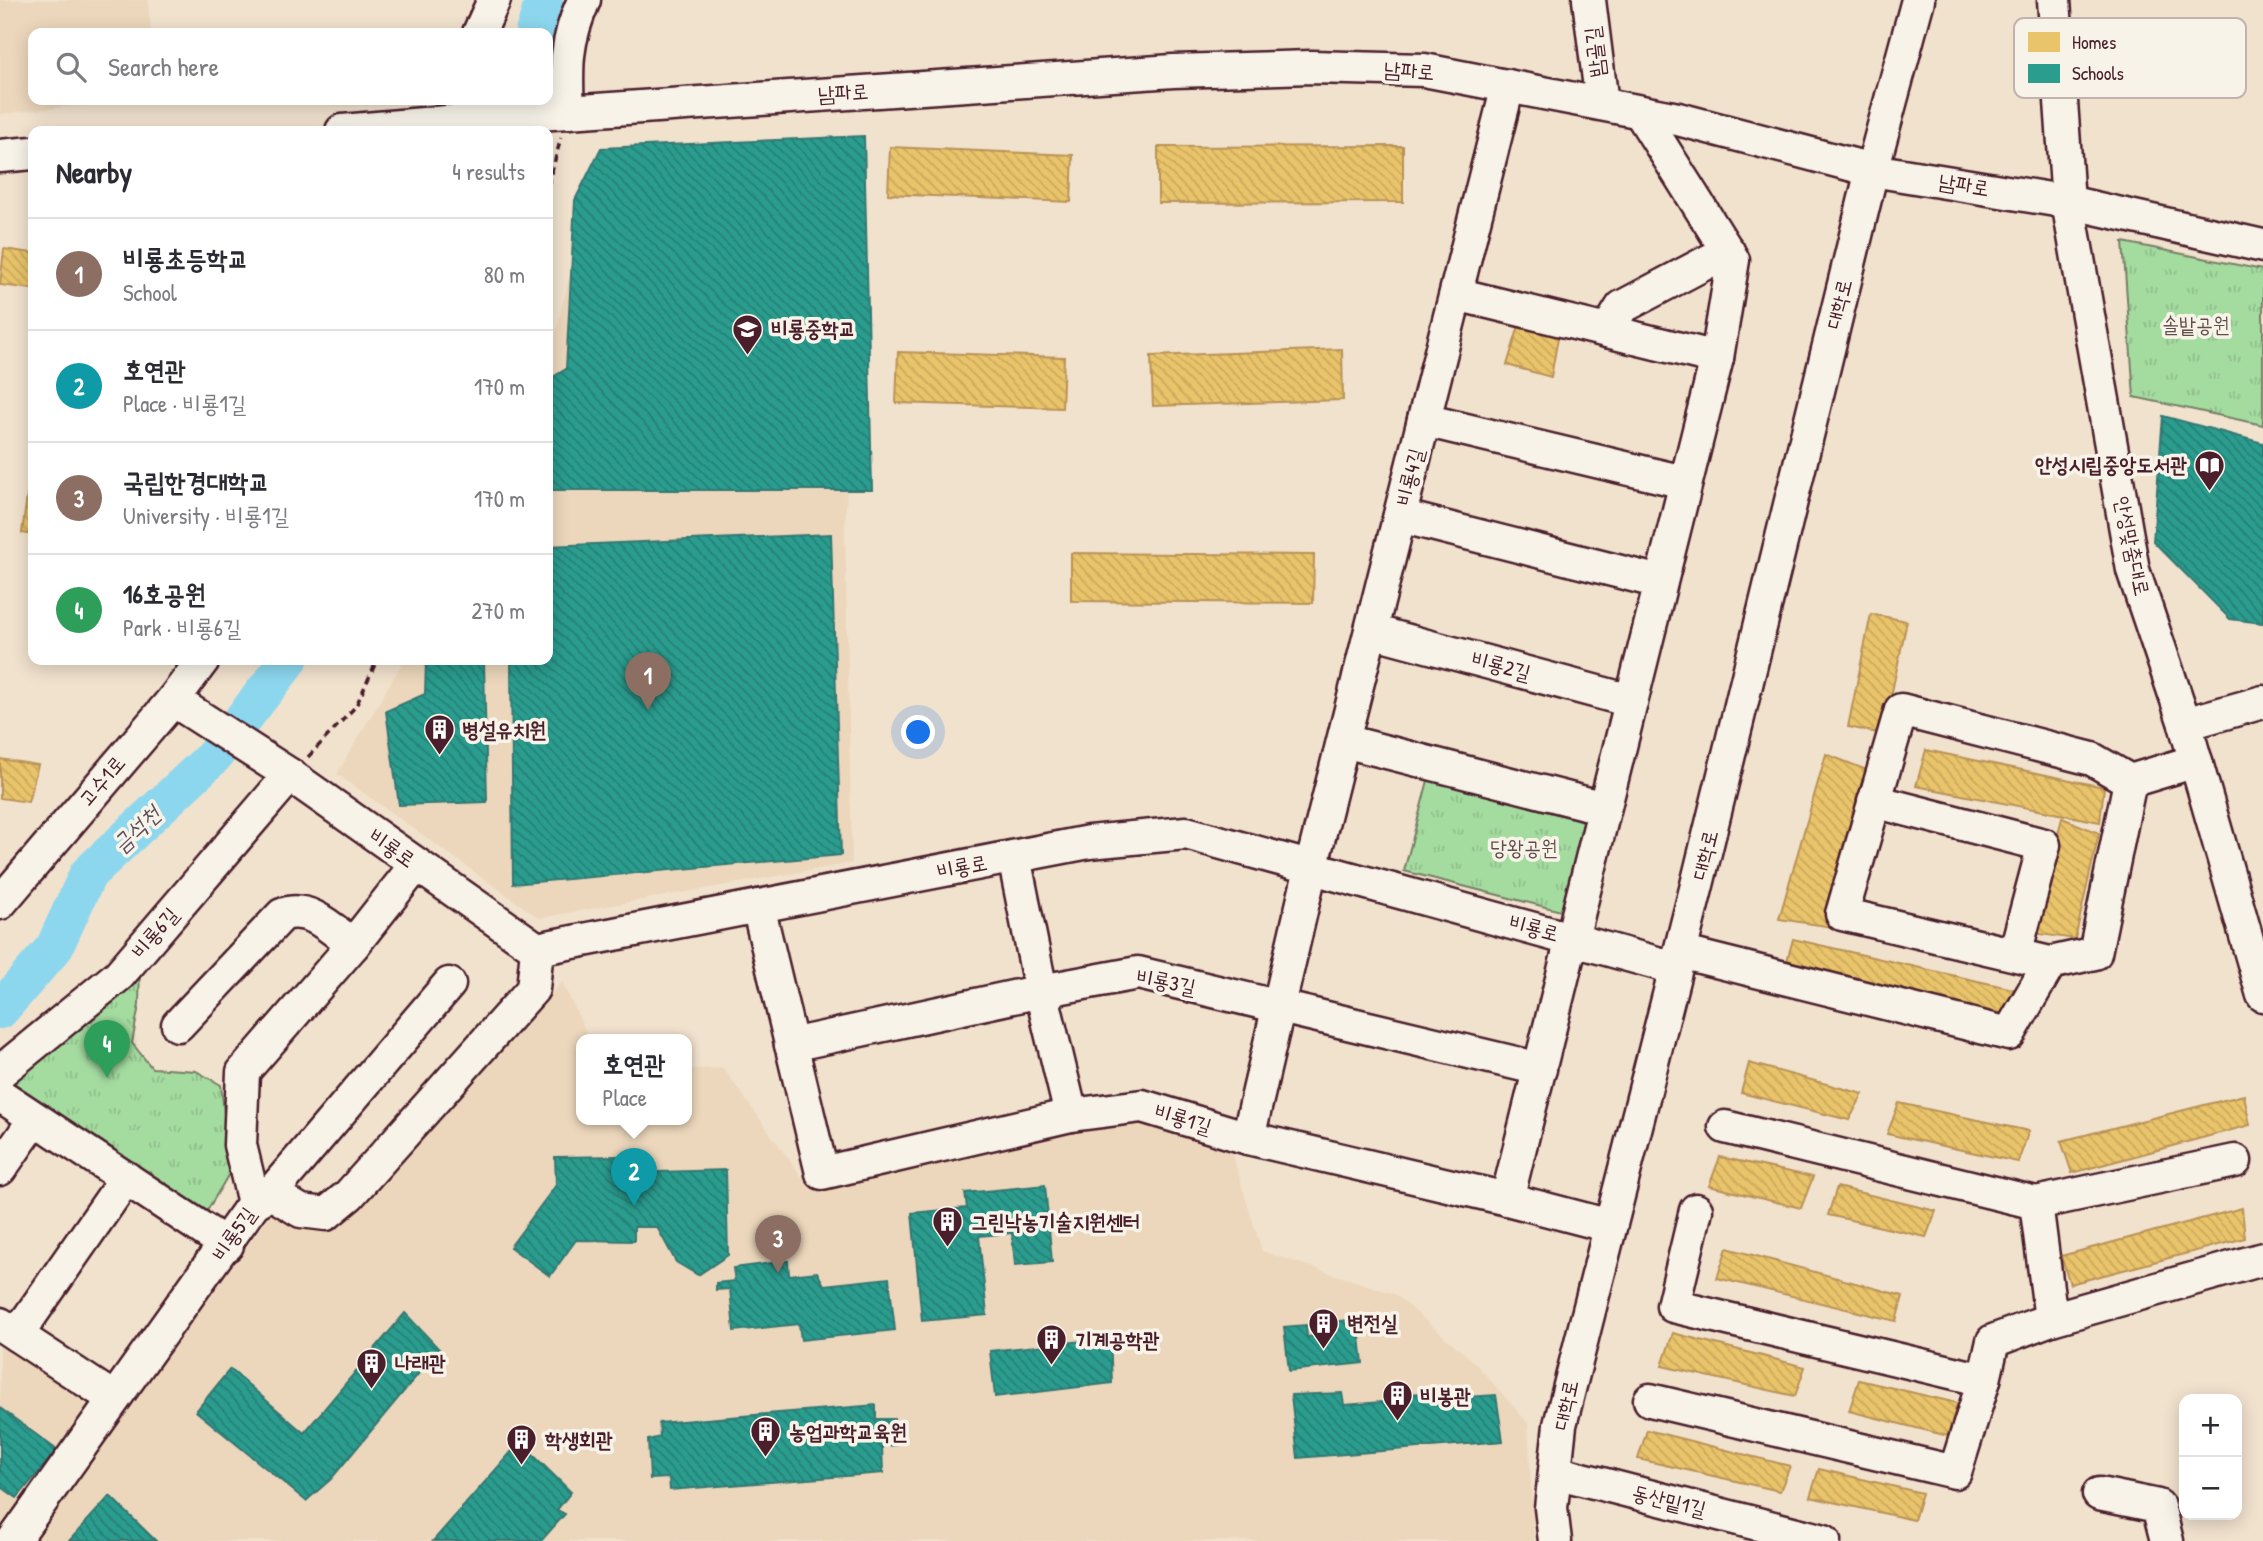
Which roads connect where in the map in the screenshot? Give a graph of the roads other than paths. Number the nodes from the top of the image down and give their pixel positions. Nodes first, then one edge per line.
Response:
1 (494, 0) edge
2 (584, 0) edge
3 (1589, 0) edge
4 (1918, 0) edge
5 (2054, 0) edge
6 (2055, 18) edge
7 (482, 28) edge
8 (1508, 86) junction
9 (2061, 98) edge
10 (1602, 104) junction
11 (1640, 112) junction
12 (553, 113) junction
13 (437, 121) edge
14 (390, 126) edge
15 (28, 153) edge
16 (0, 156) edge
17 (1872, 170) junction
18 (2068, 202) junction
19 (2263, 246) edge
20 (1728, 251) junction
21 (1456, 294) junction
22 (1607, 331) junction
23 (1717, 358) junction
24 (1424, 420) junction
25 (1684, 482) junction
26 (1400, 516) junction
27 (1660, 582) junction
28 (1371, 631) junction
29 (199, 665) edge
30 (173, 700) junction
31 (1631, 701) junction
32 (2263, 702) edge
33 (2185, 724) junction
34 (1344, 741) junction
35 (2196, 761) junction
36 (290, 775) junction
37 (2130, 781) junction
38 (1874, 801) junction
39 (1604, 807) junction
40 (1014, 857) junction
41 (416, 865) junction
42 (1311, 868) junction
43 (0, 903) edge
44 (758, 906) junction
45 (1570, 937) junction
46 (353, 946) junction
47 (537, 949) junction
48 (2015, 954) junction
49 (1677, 960) junction
50 (2050, 962) junction
51 (449, 984) dead end
52 (1041, 991) junction
53 (2263, 995) edge
54 (1279, 1008) junction
55 (178, 1025) dead end
56 (790, 1045) junction
57 (1540, 1069) junction
58 (0, 1072) edge
59 (0, 1095) edge
60 (1071, 1115) junction
61 (35, 1119) junction
62 (1725, 1127) dead end
63 (1248, 1138) junction
64 (2235, 1161) dead end
65 (0, 1169) edge
66 (126, 1178) junction
67 (263, 1198) junction
68 (1507, 1199) junction
69 (2036, 1203) junction
70 (1696, 1210) dead end
71 (1610, 1226) junction
72 (227, 1245) junction
73 (2263, 1259) edge
74 (2051, 1318) junction
75 (9, 1329) edge
76 (1984, 1380) junction
77 (113, 1398) junction
78 (1650, 1400) dead end
79 (1555, 1472) junction
80 (2099, 1494) dead end
81 (13, 1541) edge
82 (1555, 1541) edge
83 (1824, 1541) edge
84 (2167, 1541) edge

1 - 7 street
2 - 12 street
3 - 10 street, 밤골길
4 - 17 street, 대학로
5 - 6 street, 안성맞춤대로
8 - 10 street, 남파로
8 - 12 street, 남파로
8 - 21 street, 비룡4길
9 - 18 street, 안성맞춤대로
10 - 11 street, 남파로
11 - 17 street, 남파로
11 - 20 street
12 - 13 street, 남파로
13 - 14 street
15 - 16 street
17 - 18 street, 남파로
17 - 49 street, 대학로
18 - 19 street, 남파로
18 - 33 street, 안성맞춤대로
20 - 22 street
20 - 23 street
21 - 22 street
21 - 24 street, 비룡4길
22 - 23 street
23 - 25 street
24 - 25 street
24 - 26 street, 비룡4길
25 - 27 street
26 - 27 street
26 - 28 street, 비룡4길
27 - 31 street
28 - 31 street, 비룡2길
28 - 34 street, 비룡4길
29 - 30 street, 고수1로
30 - 36 street, 비룡로
30 - 43 street, 고수1로
31 - 39 street
32 - 33 street
33 - 35 street, 안성맞춤대로
34 - 39 street
34 - 42 street, 비룡4길
35 - 37 street
35 - 53 street, 안성맞춤대로
36 - 41 street, 비룡로
36 - 58 street, 비룡6길
37 - 38 street
37 - 50 street
38 - 48 street
38 - 48 street
39 - 45 street
40 - 42 street, 비룡로
40 - 44 street, 비룡로
40 - 52 street
41 - 46 street
41 - 47 street, 비룡로
42 - 45 street, 비룡로
42 - 54 street, 비룡4길
44 - 47 street, 비룡로
44 - 56 street, 비룡1길
45 - 49 street, 비룡로
45 - 57 street
46 - 55 street
46 - 67 street
47 - 67 street, 비룡5길
48 - 50 street
49 - 50 street, 비룡로
49 - 71 street, 대학로
51 - 67 street
52 - 54 street, 비룡3길
52 - 56 street, 비룡3길
52 - 60 street
54 - 57 street, 비룡3길
54 - 63 street, 비룡4길
56 - 60 street, 비룡1길
57 - 68 street
59 - 61 street
60 - 63 street, 비룡1길
61 - 65 street
61 - 66 street
62 - 69 street
63 - 68 street, 비룡1길
64 - 69 street
66 - 72 street
66 - 75 street
67 - 72 street, 비룡5길
68 - 71 street, 비룡1길
69 - 74 street
70 - 76 street
71 - 79 street, 대학로
72 - 77 street, 비룡5길
73 - 74 street
74 - 76 street
75 - 77 street
76 - 78 street
77 - 81 street, 비룡5길
79 - 82 street, 대학로
79 - 83 street, 동산밑1길
80 - 84 street

